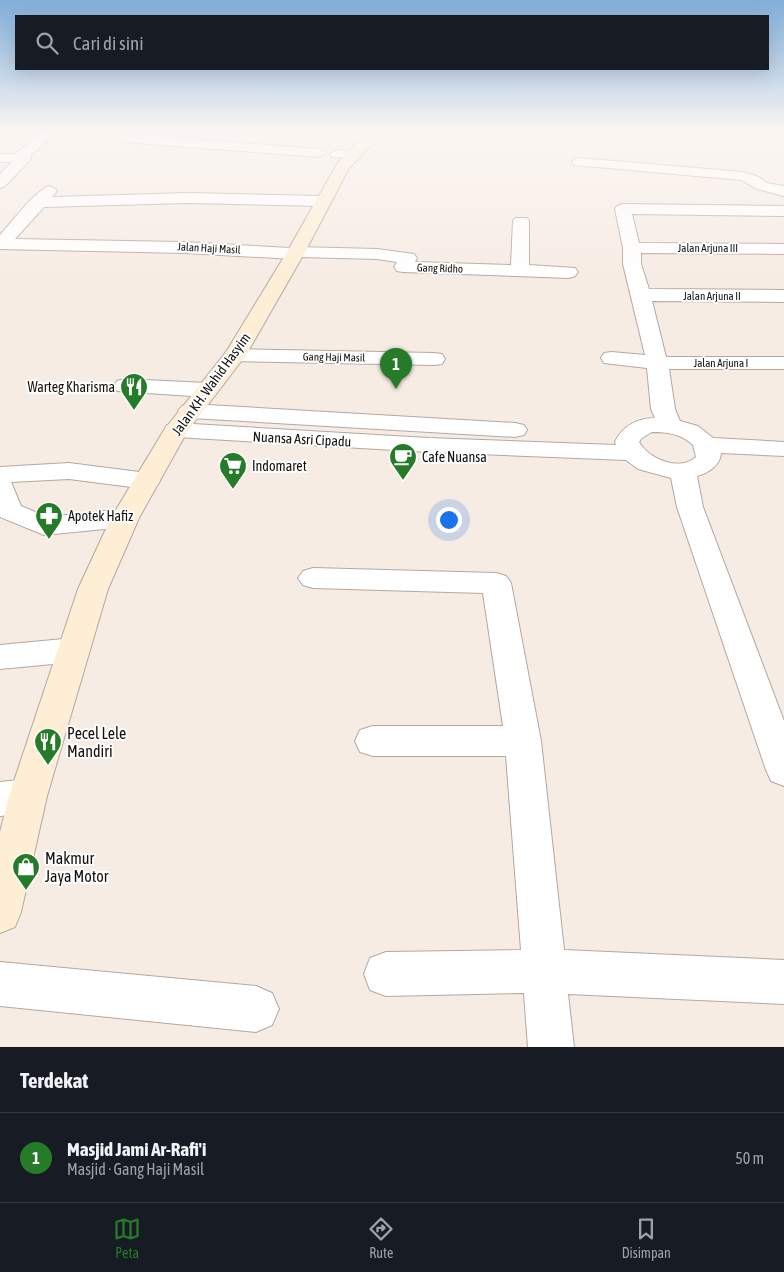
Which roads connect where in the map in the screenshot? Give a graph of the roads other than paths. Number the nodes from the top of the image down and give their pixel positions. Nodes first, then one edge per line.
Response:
1 (334, 182) edge
2 (756, 182) edge
3 (784, 192) edge
4 (323, 201) junction
5 (784, 212) edge
6 (521, 221) dead end
7 (632, 248) junction
8 (784, 249) edge
9 (295, 253) junction
10 (520, 270) junction
11 (569, 272) dead end
12 (641, 296) junction
13 (784, 296) edge
14 (628, 320) dead end
15 (648, 321) junction
16 (235, 355) junction
17 (612, 358) dead end
18 (434, 359) dead end
19 (657, 363) junction
20 (784, 363) edge
21 (125, 386) dead end
22 (207, 390) junction
23 (183, 420) junction
24 (663, 420) junction
25 (631, 444) junction
26 (784, 449) edge
27 (707, 450) junction
28 (674, 470) junction
29 (0, 475) edge
30 (147, 481) junction
31 (0, 486) edge
32 (125, 518) junction
33 (313, 578) dead end
34 (74, 650) junction
35 (0, 657) edge
36 (373, 740) dead end
37 (523, 740) junction
38 (784, 770) edge
39 (14, 797) edge
40 (0, 912) edge
41 (544, 971) junction
42 (386, 974) dead end
43 (784, 982) edge
44 (0, 984) edge
45 (256, 1009) dead end
46 (551, 1047) edge

1 - 4 street, Jalan KH. Wahid Hasyim
2 - 3 street
4 - 9 street, Jalan KH. Wahid Hasyim
4 - 9 street, Jalan Haji Masil
5 - 7 street
6 - 10 street
7 - 8 street, Jalan Arjuna III
7 - 12 street
9 - 10 street, Gang Ridho
9 - 16 street, Jalan KH. Wahid Hasyim
10 - 11 street, Gang Ridho
12 - 13 street, Jalan Arjuna II
12 - 15 street
14 - 15 street
15 - 19 street
16 - 18 street, Gang Haji Masil
16 - 22 street, Jalan KH. Wahid Hasyim
17 - 19 street, Jalan Arjuna I
19 - 20 street, Jalan Arjuna I
19 - 24 street
21 - 22 street
22 - 23 street, Jalan KH. Wahid Hasyim
23 - 25 street, Nuansa Asri Cipadu
23 - 30 street, Jalan KH. Wahid Hasyim
24 - 25 street
24 - 27 street
25 - 28 street
26 - 27 street
27 - 28 street
28 - 38 street
29 - 30 street
30 - 32 street, Jalan KH. Wahid Hasyim
31 - 32 street
32 - 34 street, Jalan KH. Wahid Hasyim
33 - 37 street
34 - 35 street
34 - 39 street, Jalan KH. Wahid Hasyim
36 - 37 street
37 - 41 street
39 - 40 street, Jalan KH. Wahid Hasyim
41 - 42 street
41 - 43 street
41 - 46 street
44 - 45 street

